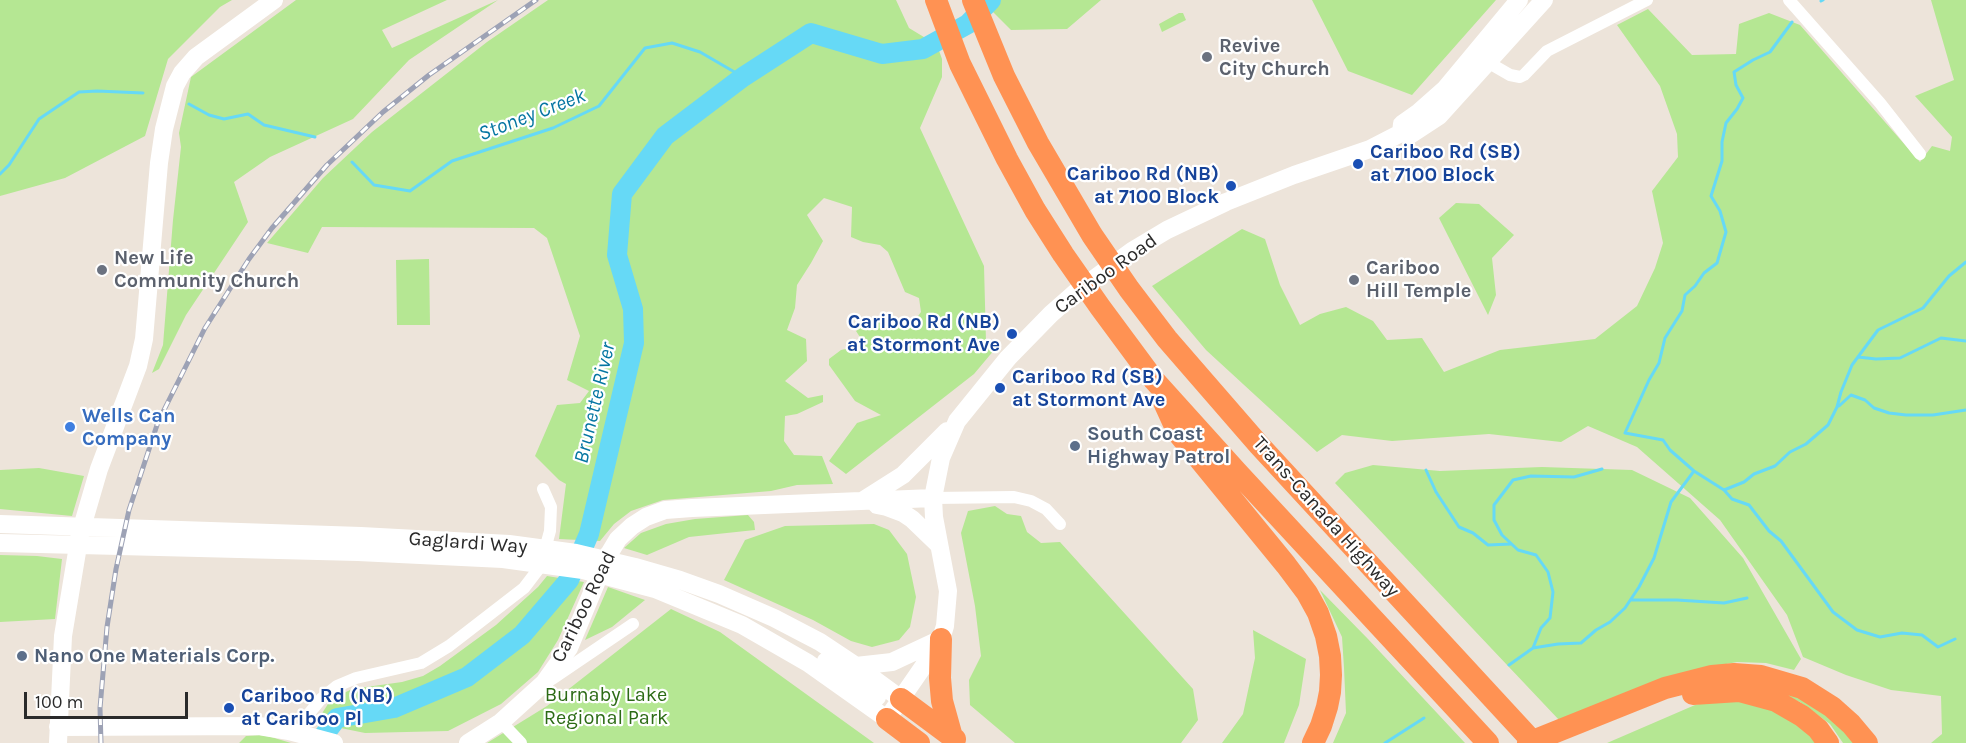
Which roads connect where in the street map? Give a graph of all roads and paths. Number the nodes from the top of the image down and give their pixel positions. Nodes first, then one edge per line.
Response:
1 (274, 0) edge
2 (936, 0) edge
3 (973, 0) edge
4 (1520, 0) edge
5 (1544, 0) edge
6 (1647, 0) edge
7 (1789, 0) edge
8 (1481, 59) junction
9 (1920, 154) dead end
10 (1154, 380) junction
11 (957, 420) junction
12 (543, 489) dead end
13 (933, 498) junction
14 (861, 502) junction
15 (0, 524) edge
16 (1060, 524) dead end
17 (34, 534) junction
18 (0, 543) edge
19 (939, 545) junction
20 (632, 574) junction
21 (633, 624) dead end
22 (742, 625) junction
23 (941, 639) junction
24 (856, 666) junction
25 (544, 683) junction
26 (901, 699) junction
27 (1497, 704) junction
28 (887, 719) junction
29 (501, 722) junction
30 (1583, 728) junction
31 (58, 735) edge
32 (302, 735) junction
33 (956, 740) edge
34 (334, 743) edge
35 (468, 743) edge
36 (521, 743) edge
37 (919, 743) edge
38 (1313, 743) edge
39 (1488, 743) edge
40 (1528, 743) edge
41 (1534, 743) edge
42 (1553, 743) edge
43 (1562, 743) edge
44 (1828, 743) edge
45 (1867, 743) edge

1 - 31 street
2 - 10 highway, Trans-Canada Highway
3 - 27 highway, Trans-Canada Highway
4 - 8 street, Cariboo Road
5 - 8 street, Cariboo Road
6 - 8 street
7 - 9 street
8 - 11 street, Cariboo Road
10 - 38 highway
10 - 39 highway, Trans-Canada Highway
11 - 13 street, Cariboo Road
11 - 14 street
12 - 32 street
13 - 14 street, Cariboo Road
13 - 16 street
13 - 19 street, Cariboo Road
14 - 19 street
14 - 25 street, Cariboo Road
15 - 17 street, Gaglardi Way
17 - 18 street, Gaglardi Way
17 - 20 street, Gaglardi Way
19 - 23 street, Cariboo Road
20 - 22 street, Gaglardi Way
20 - 24 street, Gaglardi Way
21 - 25 street
22 - 26 street
22 - 28 street, Gaglardi Way
23 - 24 street
23 - 26 street, Cariboo Road
23 - 33 highway
24 - 26 street, Gaglardi Way
25 - 29 street, Cariboo Road
26 - 28 street, Cariboo Road
26 - 33 highway
27 - 41 highway, Trans-Canada Highway
27 - 42 highway
28 - 37 highway
29 - 35 street, Cariboo Road
29 - 36 street
30 - 40 highway
30 - 43 highway
30 - 44 highway
30 - 45 highway
31 - 32 street
32 - 34 street

